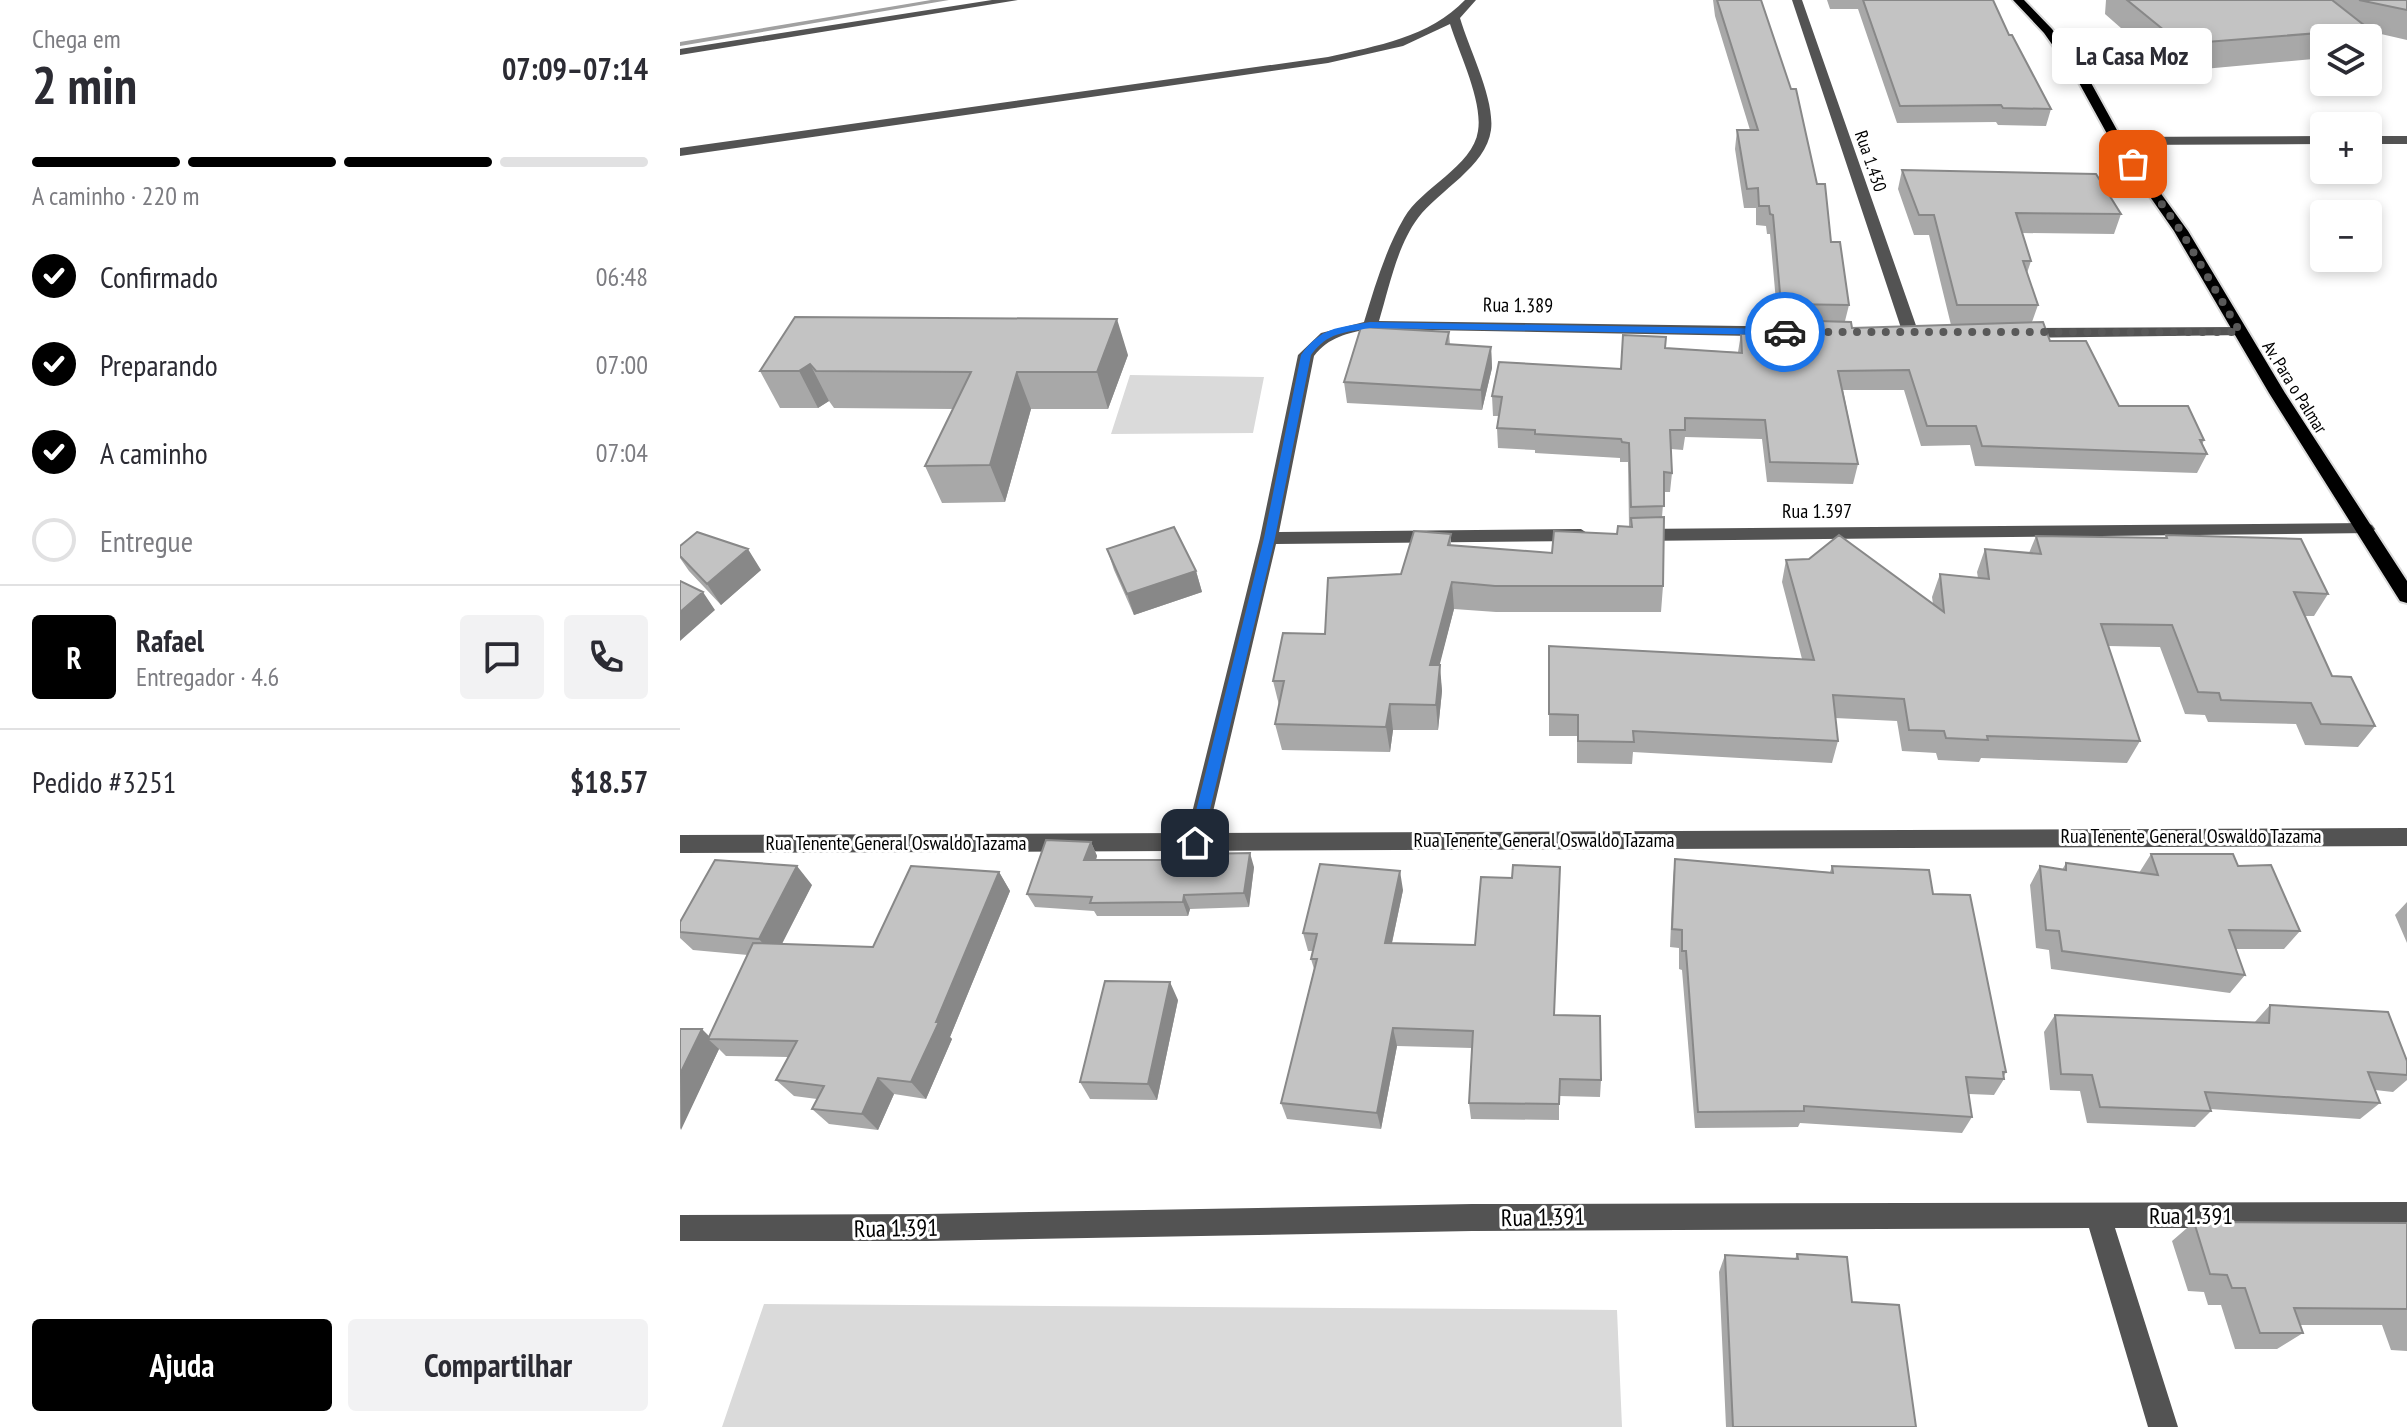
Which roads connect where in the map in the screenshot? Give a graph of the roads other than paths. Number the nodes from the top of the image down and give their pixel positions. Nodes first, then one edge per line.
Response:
1 (1013, 0) edge
2 (1471, 0) edge
3 (1797, 0) edge
4 (2018, 0) edge
5 (1454, 18) junction
6 (680, 52) edge
7 (2310, 140) edge
8 (2382, 140) edge
9 (2407, 140) edge
10 (2117, 141) junction
11 (680, 152) edge
12 (1370, 325) junction
13 (1816, 332) edge
14 (2240, 332) junction
15 (2005, 333) edge
16 (1911, 334) edge
17 (2366, 529) junction
18 (1269, 538) junction
19 (2407, 596) edge
20 (2407, 837) edge
21 (1195, 843) junction
22 (680, 844) edge
23 (2098, 1215) junction
24 (2407, 1215) edge
25 (680, 1228) edge
26 (2163, 1427) edge

1 - 6 street
2 - 5 street
3 - 16 street, Rua 1.430
4 - 10 main road, Av. Para o Palmar
5 - 11 street
5 - 12 street
7 - 10 street
8 - 9 street
10 - 14 main road, Av. Para o Palmar
12 - 13 street, Rua 1.389
12 - 18 street, Rua 1.389
14 - 15 street
14 - 17 main road, Av. Para o Palmar
17 - 18 street, Rua 1.397
17 - 19 main road, Av. Para o Palmar
18 - 21 street, Rua 1.389
20 - 21 street, Rua Tenente General Oswaldo Tazama
21 - 22 street, Rua Tenente General Oswaldo Tazama
23 - 24 street, Rua 1.391
23 - 25 street, Rua 1.391
23 - 26 street

